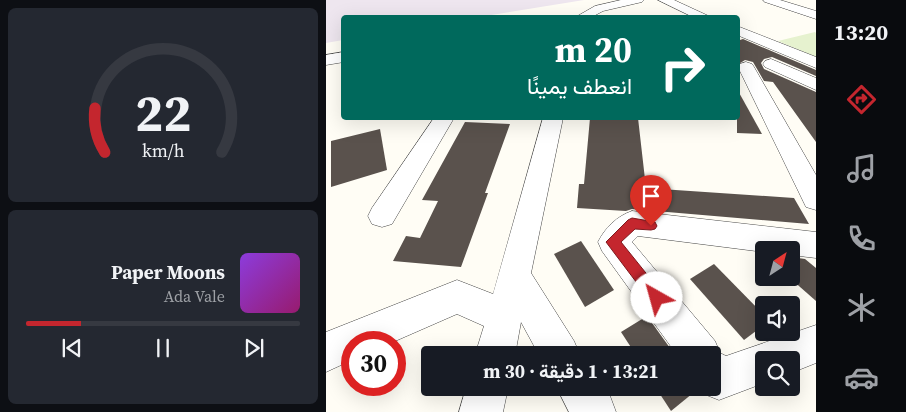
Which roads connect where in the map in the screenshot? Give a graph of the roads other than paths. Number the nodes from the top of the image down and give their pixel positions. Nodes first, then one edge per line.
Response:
1 (638, 0) edge
2 (664, 0) edge
3 (769, 0) edge
4 (586, 15) edge
5 (700, 15) edge
6 (816, 15) edge
7 (740, 31) edge
8 (800, 56) junction
9 (341, 58) edge
10 (326, 60) edge
11 (816, 63) edge
12 (771, 64) junction
13 (742, 67) edge
14 (812, 85) edge
15 (443, 120) edge
16 (553, 120) edge
17 (816, 200) edge
18 (382, 216) dead end
19 (816, 245) edge
20 (514, 275) junction
21 (504, 316) junction
22 (816, 344) edge
23 (497, 346) edge
24 (555, 346) edge
25 (693, 346) edge
26 (797, 351) edge
27 (326, 352) edge
28 (755, 366) edge
29 (721, 378) edge
30 (485, 396) edge
31 (583, 396) edge
32 (481, 412) edge
33 (594, 412) edge

1 - 4 street
2 - 5 street
3 - 6 street
7 - 8 street
8 - 11 street
8 - 12 street
9 - 10 street
12 - 13 street
12 - 14 street
13 - 17 street
15 - 18 street
16 - 20 street
19 - 25 street
20 - 21 street
20 - 24 street
21 - 23 street
21 - 27 street
22 - 26 street
28 - 29 street
30 - 32 street
31 - 33 street

